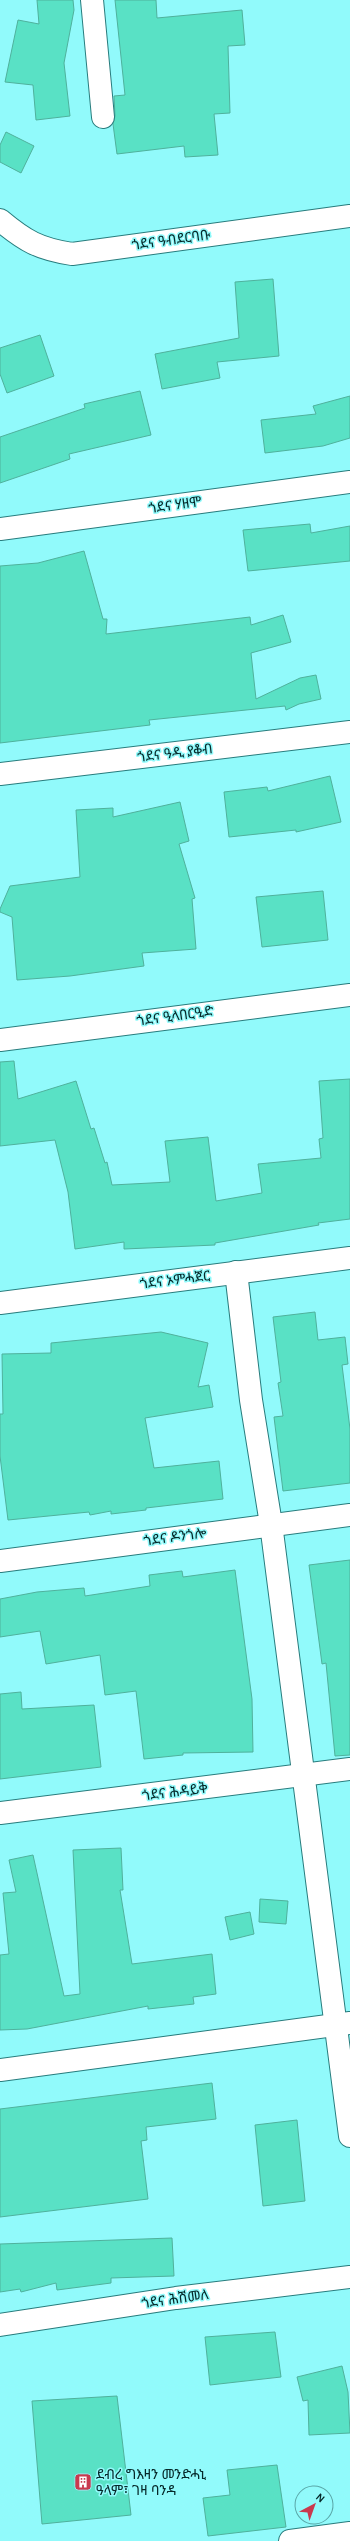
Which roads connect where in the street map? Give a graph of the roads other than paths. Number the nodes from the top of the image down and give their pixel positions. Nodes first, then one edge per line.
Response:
1 (92, 0) edge
2 (103, 117) dead end
3 (350, 216) edge
4 (0, 220) edge
5 (350, 482) edge
6 (0, 529) edge
7 (350, 732) edge
8 (0, 774) edge
9 (350, 995) edge
10 (0, 1040) edge
11 (350, 1258) edge
12 (236, 1272) junction
13 (0, 1302) edge
14 (350, 1515) edge
15 (271, 1524) junction
16 (0, 1561) edge
17 (350, 1769) edge
18 (303, 1775) junction
19 (0, 1813) edge
20 (342, 2023) edge
21 (0, 2070) edge
22 (350, 2136) edge
23 (350, 2277) edge
24 (0, 2325) edge
25 (350, 2533) edge
26 (290, 2541) edge

1 - 2 street
3 - 4 street, ጎደና ዓብደርባቡ
5 - 6 street, ጎደና ሃዘሞ
7 - 8 street, ጎደና ዓዲ ያቆብ
9 - 10 street, ጎደና ዒላበርዒድ
11 - 12 street, ጎደና ኦምሓጀር
12 - 13 street, ጎደና ኦምሓጀር
12 - 15 street
14 - 15 street, ጎደና ዶንጎሎ
15 - 16 street, ጎደና ዶንጎሎ
15 - 18 street
17 - 18 street, ጎደና ሕዳይቅ
18 - 19 street, ጎደና ሕዳይቅ
18 - 20 street
20 - 21 street
20 - 22 street
23 - 24 street, ጎደና ሕሽመለ
25 - 26 street

